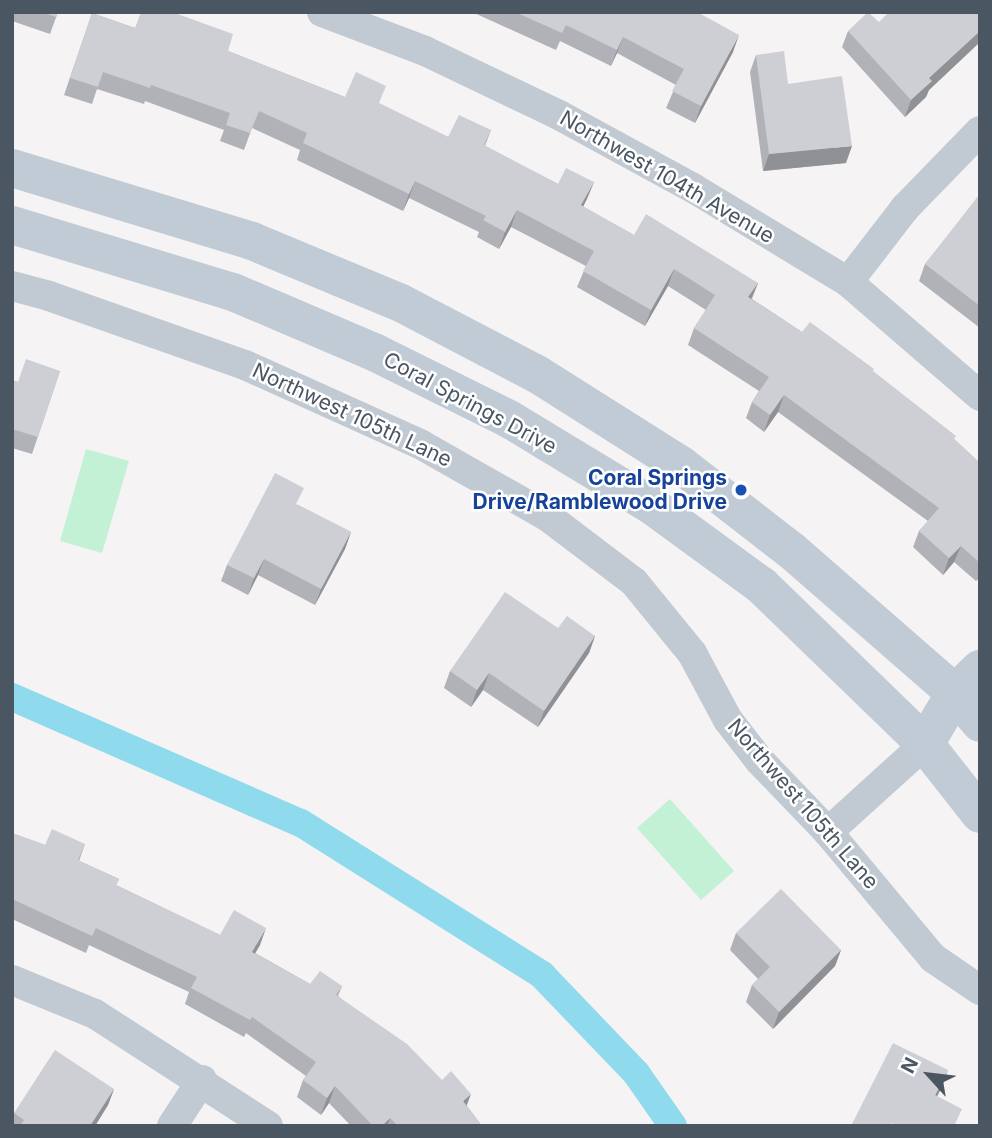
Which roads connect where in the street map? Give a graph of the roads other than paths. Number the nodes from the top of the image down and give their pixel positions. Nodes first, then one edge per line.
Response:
1 (322, 12) edge
2 (980, 131) edge
3 (12, 169) edge
4 (12, 225) edge
5 (848, 282) junction
6 (12, 286) edge
7 (980, 396) edge
8 (967, 681) edge
9 (980, 723) edge
10 (925, 744) junction
11 (980, 814) edge
12 (828, 831) junction
13 (12, 980) edge
14 (980, 990) edge
15 (202, 1080) junction
16 (172, 1126) edge
17 (268, 1126) edge

1 - 5 street, Northwest 104th Avenue
2 - 5 street
3 - 8 main road
4 - 10 main road, Coral Springs Drive
5 - 7 street, Northwest 104th Avenue
6 - 12 street, Northwest 105th Lane
8 - 9 main road
8 - 10 main road
9 - 10 main road
10 - 11 main road, Coral Springs Drive
10 - 12 street
12 - 14 street, Northwest 105th Lane
13 - 15 street
15 - 16 street
15 - 17 street

